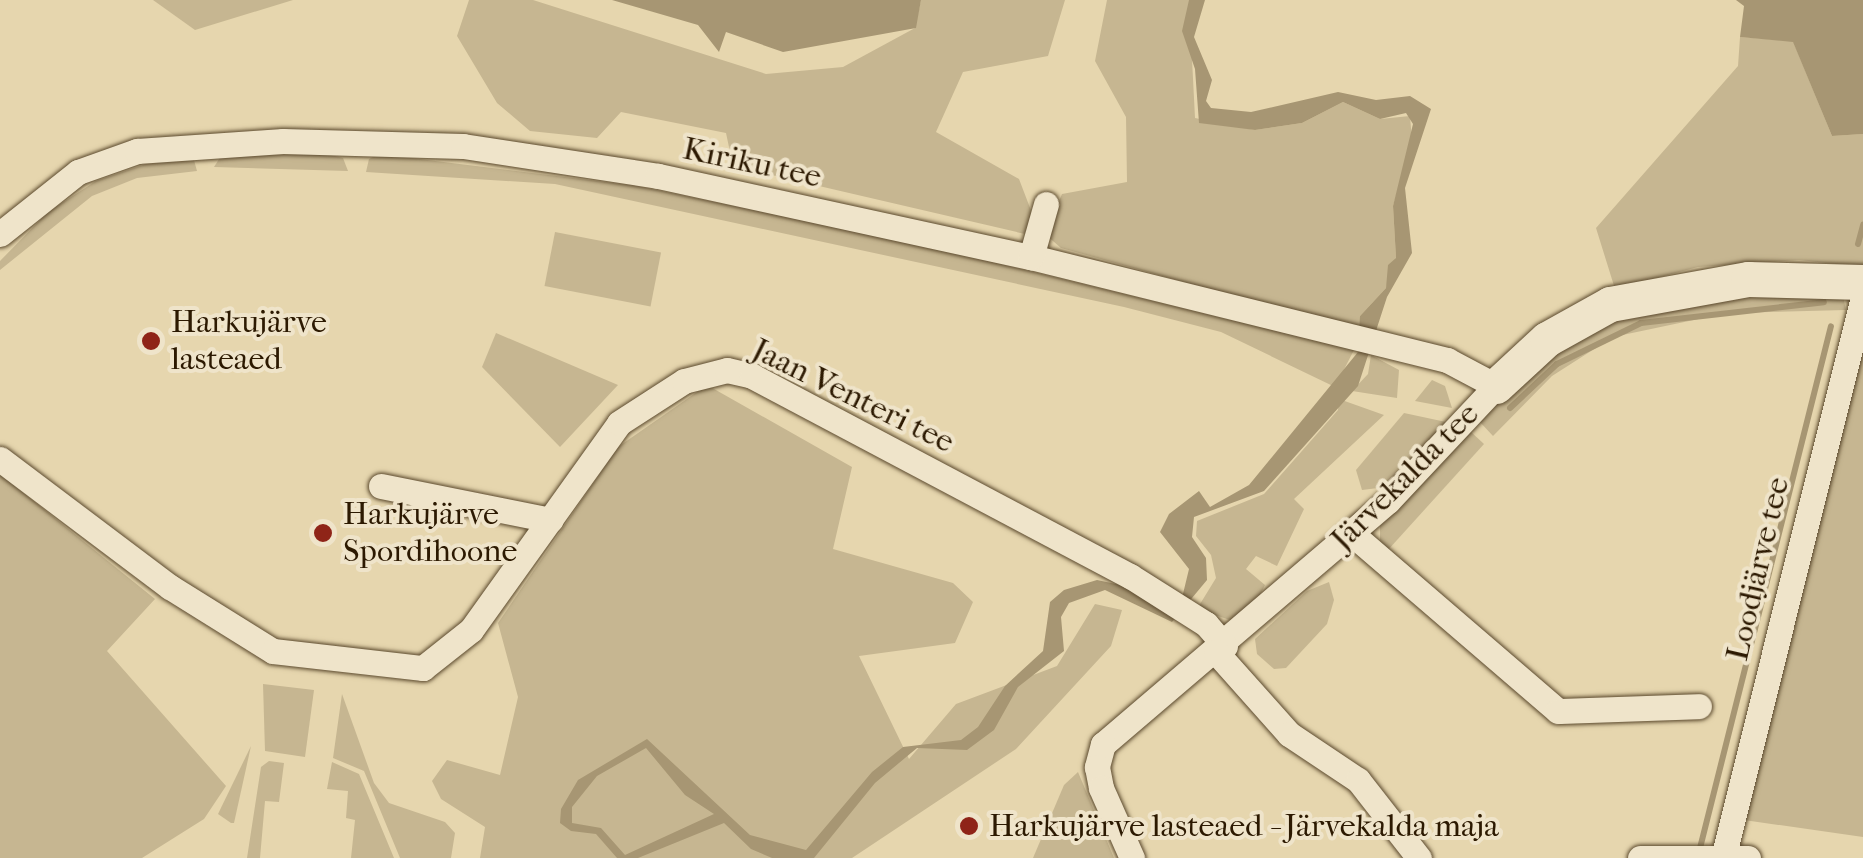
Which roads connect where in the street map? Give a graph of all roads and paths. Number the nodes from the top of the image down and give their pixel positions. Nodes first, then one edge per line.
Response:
1 (1046, 204) dead end
2 (0, 234) edge
3 (1031, 257) junction
4 (1863, 282) edge
5 (1863, 297) edge
6 (1496, 386) junction
7 (0, 459) edge
8 (381, 486) dead end
9 (552, 520) junction
10 (1351, 533) junction
11 (1221, 649) junction
12 (1699, 706) dead end
13 (1720, 856) edge
14 (1418, 857) edge
15 (1132, 858) edge
16 (1640, 858) edge

1 - 3 street
2 - 3 street, Kiriku tee
3 - 6 street, Kiriku tee
4 - 6 street, Järvekalda tee
5 - 13 street, Loodjärve tee
6 - 10 street, Järvekalda tee
7 - 9 street, Jaan Venteri tee
8 - 9 street
9 - 11 street, Jaan Venteri tee
10 - 11 street, Järvekalda tee
10 - 12 street
11 - 14 street, Jaan Venteri tee
11 - 15 street, Järvekalda tee
13 - 16 street

